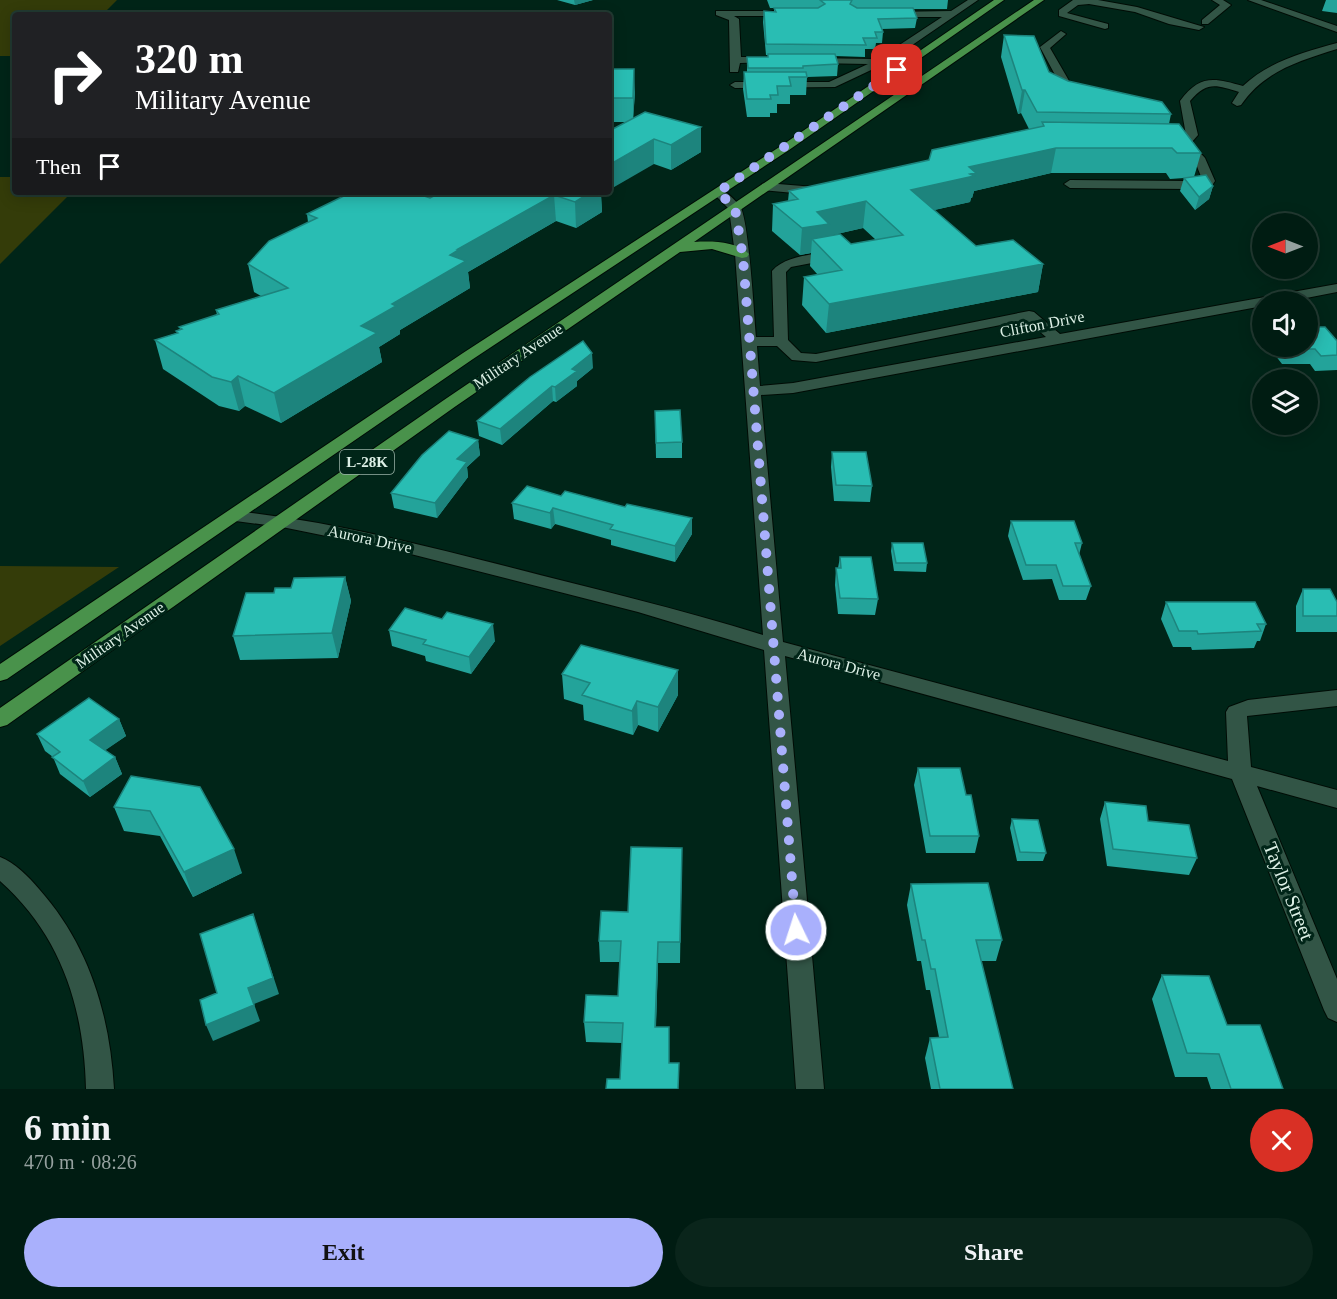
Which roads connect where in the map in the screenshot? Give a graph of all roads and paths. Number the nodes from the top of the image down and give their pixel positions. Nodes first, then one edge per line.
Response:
1 (718, 0) edge
2 (974, 0) edge
3 (1000, 0) edge
4 (1040, 0) edge
5 (1216, 0) edge
6 (1252, 0) edge
7 (719, 13) junction
8 (795, 14) edge
9 (878, 14) edge
10 (954, 14) junction
11 (1105, 26) dead end
12 (1337, 29) edge
13 (1061, 34) dead end
14 (1337, 46) edge
15 (736, 60) junction
16 (781, 60) edge
17 (803, 60) edge
18 (882, 61) junction
19 (1244, 90) junction
20 (1083, 100) edge
21 (1237, 103) dead end
22 (1183, 141) junction
23 (1149, 144) edge
24 (1070, 184) dead end
25 (766, 187) junction
26 (831, 188) edge
27 (718, 192) junction
28 (735, 208) junction
29 (675, 249) junction
30 (845, 253) edge
31 (742, 254) junction
32 (1336, 289) edge
33 (1057, 339) junction
34 (782, 341) junction
35 (749, 342) junction
36 (753, 391) junction
37 (234, 516) junction
38 (282, 521) junction
39 (774, 646) junction
40 (0, 675) edge
41 (1337, 698) edge
42 (0, 719) edge
43 (1240, 772) junction
44 (1337, 799) edge
45 (0, 867) edge
46 (1337, 1010) edge
47 (100, 1089) edge
48 (810, 1089) edge

1 - 7 street
2 - 10 street
3 - 27 main road, Military Avenue / L-28K
4 - 25 main road, Military Avenue / L-28K
5 - 11 street
6 - 12 street
7 - 8 street
7 - 15 street
9 - 10 street
10 - 18 street
13 - 20 street
14 - 19 street
15 - 16 street
15 - 18 street
17 - 18 street
19 - 21 street
19 - 22 street
22 - 23 street
22 - 24 street
25 - 26 street
25 - 28 main road, Military Avenue / L-28K
27 - 28 street
27 - 37 main road, Military Avenue / L-28K
28 - 29 main road, Military Avenue / L-28K
28 - 31 street
29 - 31 main road
29 - 38 main road, Military Avenue / L-28K
30 - 34 street
31 - 35 street
32 - 33 street, Clifton Drive
33 - 34 street
33 - 36 street, Clifton Drive
34 - 35 street
35 - 36 street
36 - 39 street
37 - 38 street, Aurora Drive
37 - 40 main road, Military Avenue / L-28K
38 - 39 street, Aurora Drive
38 - 42 main road, Military Avenue / L-28K
39 - 43 street, Aurora Drive
39 - 48 street
41 - 43 street, Taylor Street
43 - 44 street, Aurora Drive
43 - 46 street, Taylor Street
45 - 47 street

